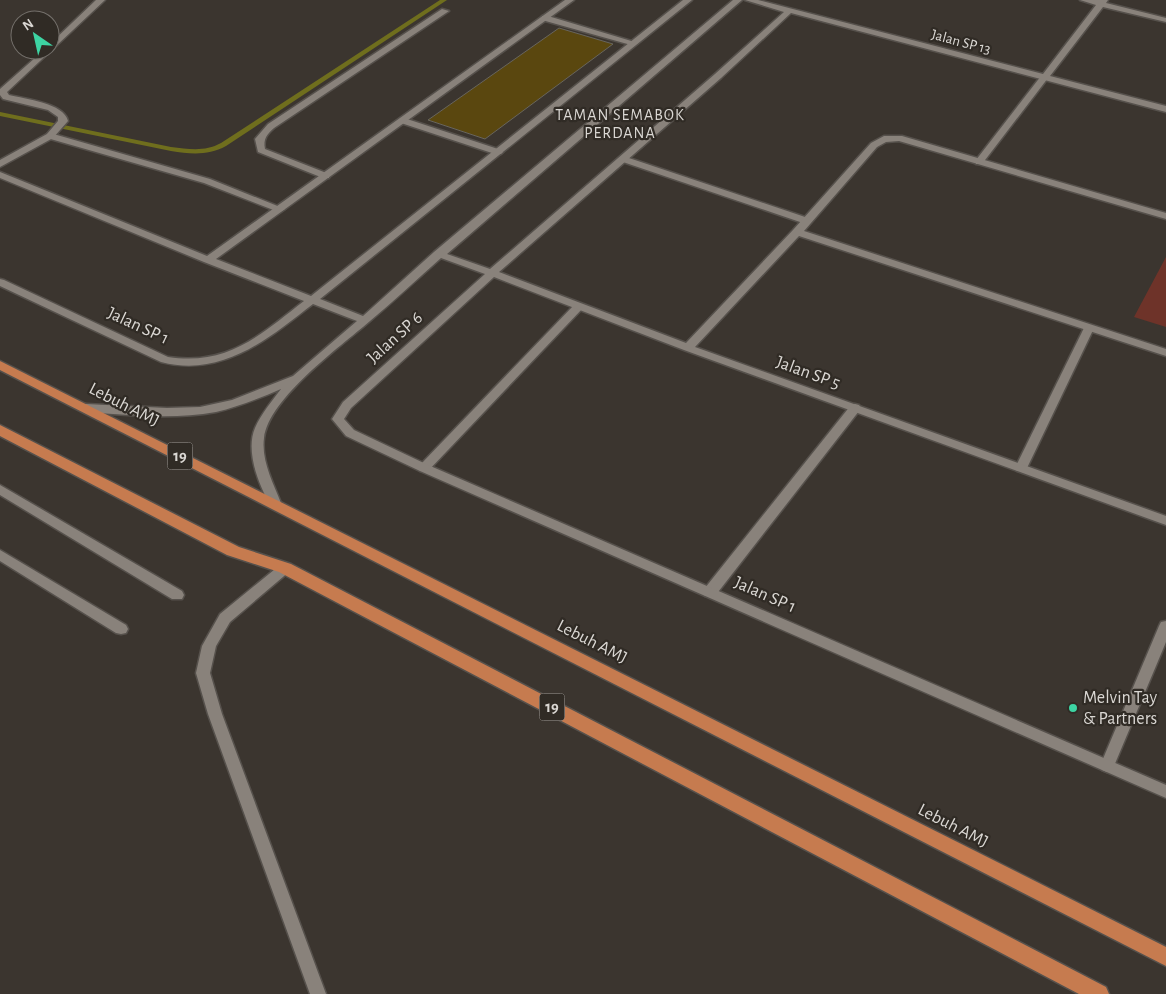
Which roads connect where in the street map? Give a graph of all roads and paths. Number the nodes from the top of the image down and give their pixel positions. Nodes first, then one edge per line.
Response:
1 (101, 0) edge
2 (570, 0) edge
3 (688, 0) edge
4 (738, 0) edge
5 (749, 0) edge
6 (1084, 0) edge
7 (1103, 2) edge
8 (445, 11) dead end
9 (789, 11) junction
10 (545, 18) junction
11 (1166, 20) edge
12 (60, 39) edge
13 (634, 43) junction
14 (37, 60) edge
15 (1044, 78) junction
16 (1166, 110) edge
17 (404, 120) junction
18 (53, 132) junction
19 (498, 152) junction
20 (623, 159) junction
21 (979, 162) junction
22 (0, 164) edge
23 (0, 175) edge
24 (326, 176) junction
25 (280, 209) junction
26 (1166, 216) edge
27 (807, 221) junction
28 (797, 232) junction
29 (438, 254) junction
30 (208, 260) junction
31 (492, 273) junction
32 (0, 282) edge
33 (312, 300) junction
34 (579, 306) junction
35 (365, 320) junction
36 (1089, 328) junction
37 (688, 348) junction
38 (1166, 352) edge
39 (0, 364) edge
40 (297, 378) junction
41 (86, 408) junction
42 (855, 408) junction
43 (0, 430) edge
44 (350, 433) joint
45 (424, 468) junction
46 (1020, 468) junction
47 (0, 489) edge
48 (275, 503) junction
49 (1166, 521) edge
50 (0, 555) edge
51 (285, 568) junction
52 (710, 592) junction
53 (177, 595) dead end
54 (1166, 626) edge
55 (121, 629) dead end
56 (1107, 766) junction
57 (1166, 792) edge
58 (1166, 957) edge
59 (318, 994) edge
60 (1099, 994) edge

1 - 12 street
2 - 10 street
3 - 13 street, Jalan SP 1
4 - 29 street
5 - 9 street, Jalan SP 13
6 - 7 street
7 - 11 street
7 - 15 street
8 - 24 street
9 - 15 street, Jalan SP 13
9 - 20 street
10 - 13 street
10 - 17 street
13 - 19 street, Jalan SP 1
14 - 18 street
15 - 16 street, Jalan SP 13
15 - 21 street
17 - 19 street
17 - 24 street
18 - 22 street
18 - 25 street
19 - 33 street, Jalan SP 1
20 - 27 street
20 - 31 street
21 - 26 street
21 - 27 street
23 - 30 street
24 - 25 street
25 - 30 street
27 - 28 street
28 - 36 street
28 - 37 street
29 - 31 street, Jalan SP 5
29 - 35 street
30 - 33 street
31 - 34 street, Jalan SP 5
31 - 44 street, Jalan SP 6
32 - 33 street, Jalan SP 1
33 - 35 street
34 - 37 street, Jalan SP 5
34 - 45 street
35 - 40 street
36 - 38 street
36 - 46 street
37 - 42 street, Jalan SP 5
39 - 41 highway, Lebuh AMJ / 19
40 - 41 street
40 - 48 street
41 - 48 highway, Lebuh AMJ / 19
42 - 46 street, Jalan SP 5
42 - 52 street
43 - 51 highway, 19
44 - 45 street, Jalan SP 1
45 - 52 street, Jalan SP 1
46 - 49 street, Jalan SP 5
47 - 53 street
48 - 58 highway, Lebuh AMJ / 19
50 - 55 street
51 - 59 street
51 - 60 highway, 19
52 - 56 street, Jalan SP 1
54 - 56 street
56 - 57 street, Jalan SP 1

